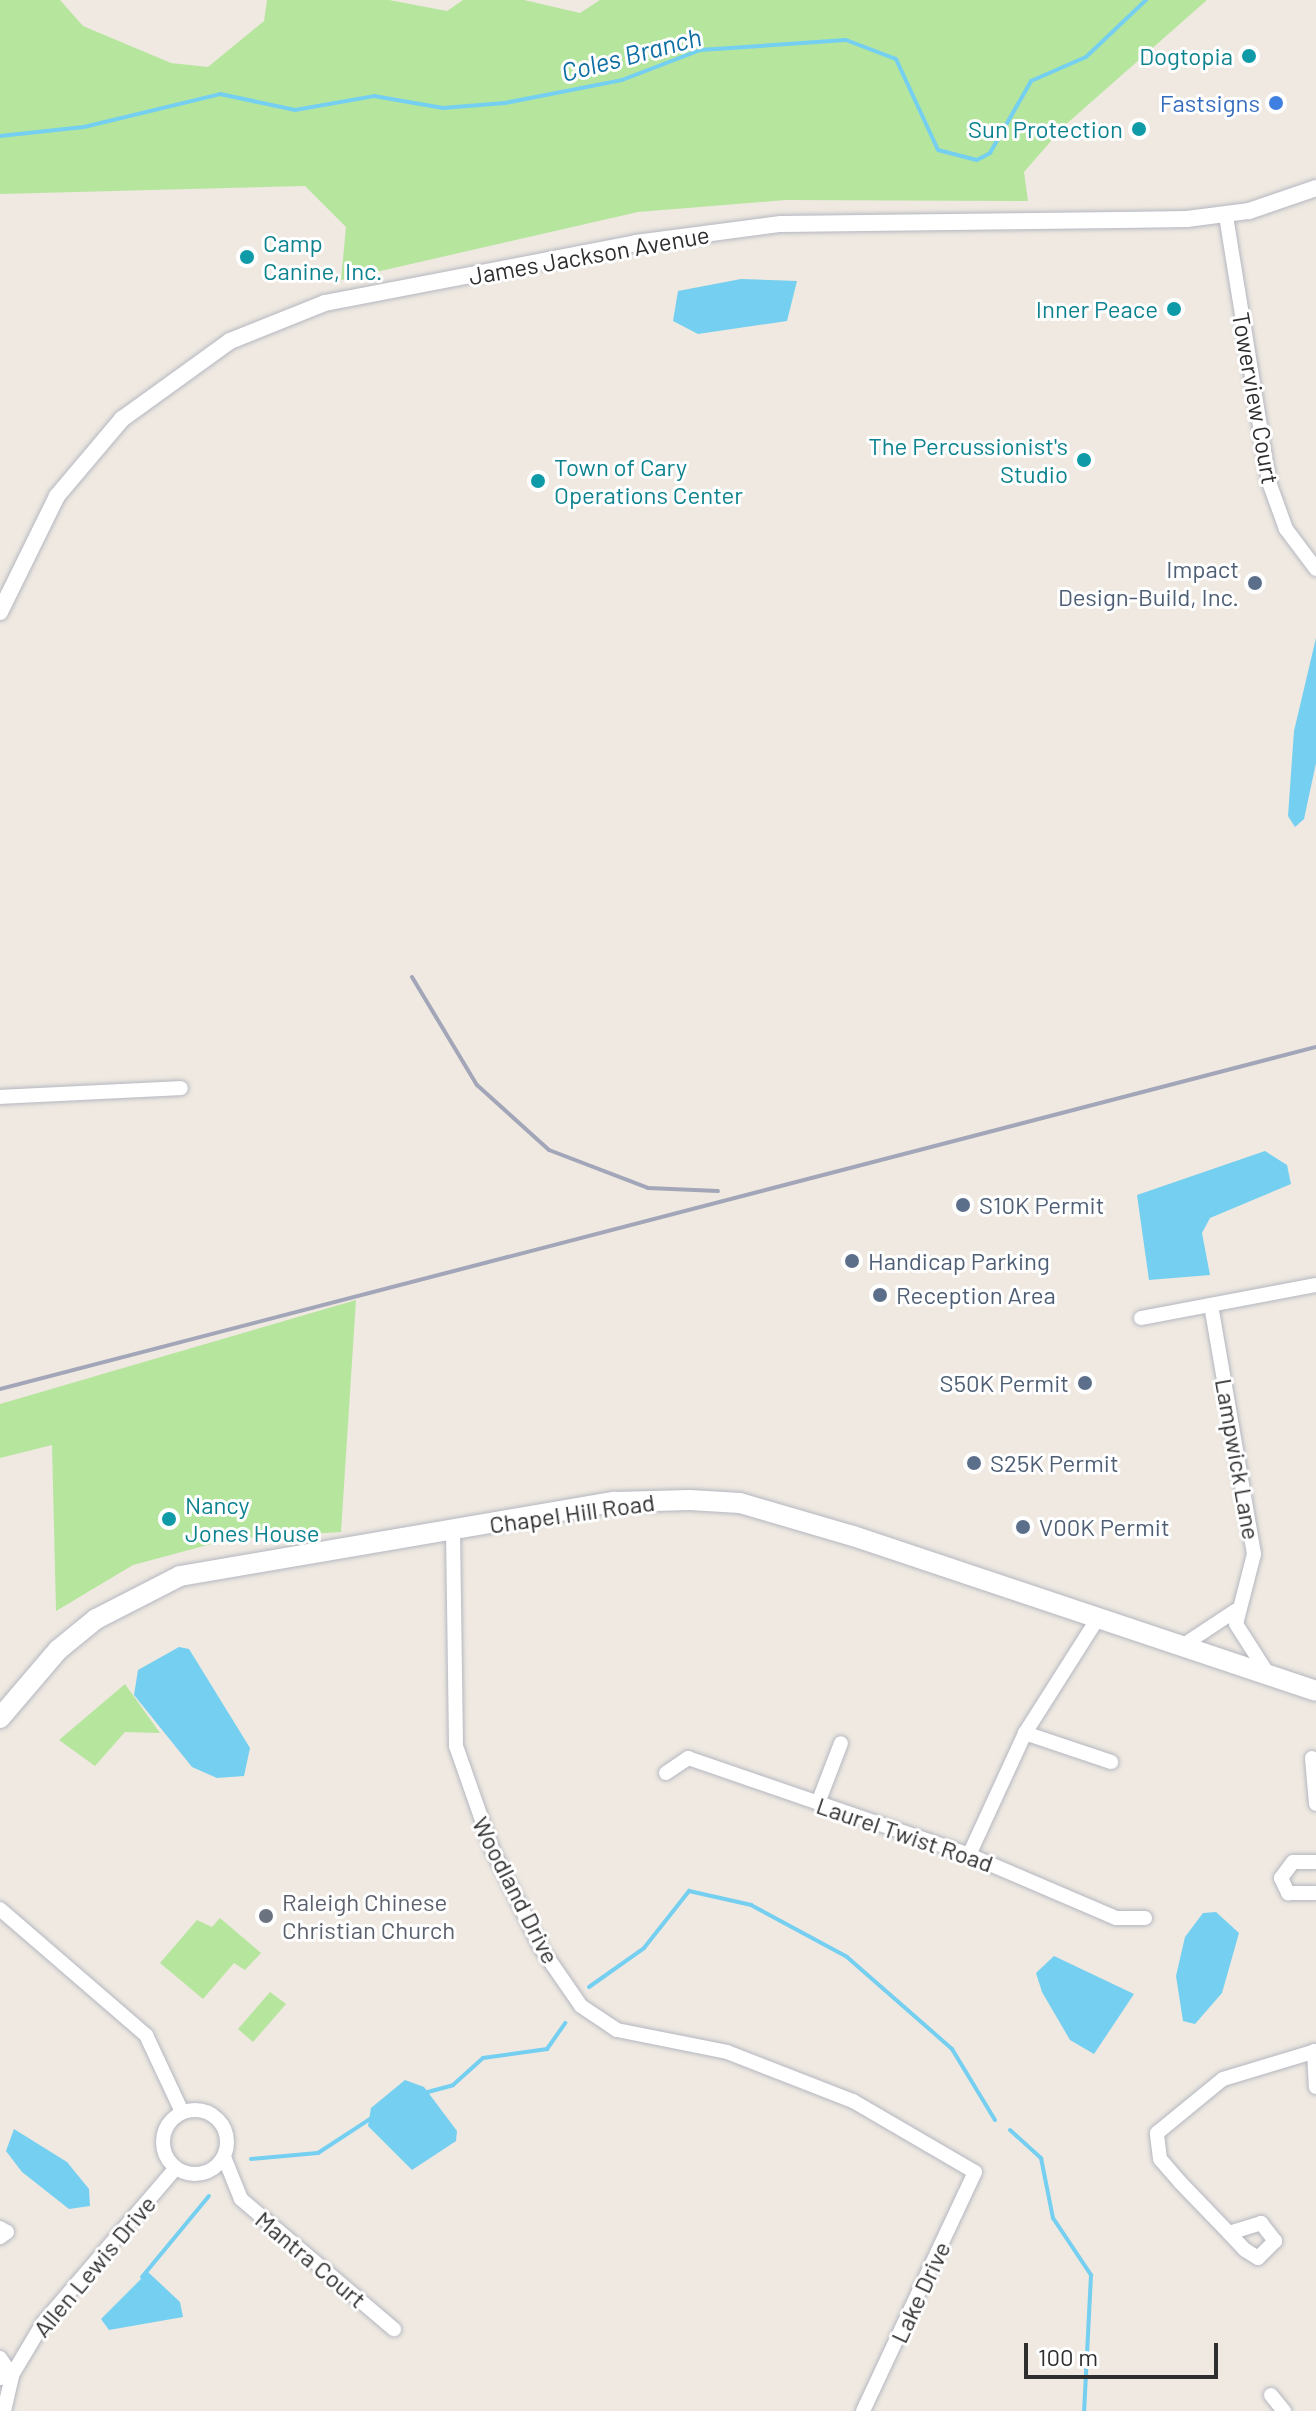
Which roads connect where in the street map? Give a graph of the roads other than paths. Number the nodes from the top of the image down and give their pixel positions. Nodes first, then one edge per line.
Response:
1 (1316, 188) edge
2 (1226, 216) junction
3 (1316, 569) edge
4 (0, 612) edge
5 (181, 1088) dead end
6 (0, 1097) edge
7 (1316, 1285) edge
8 (1211, 1305) junction
9 (1141, 1318) dead end
10 (453, 1530) junction
11 (1235, 1611) junction
12 (1096, 1621) junction
13 (1177, 1649) junction
14 (1268, 1675) junction
15 (1316, 1691) edge
16 (0, 1718) edge
17 (1025, 1733) junction
18 (841, 1743) dead end
19 (1312, 1758) dead end
20 (1111, 1762) dead end
21 (666, 1773) dead end
22 (818, 1803) junction
23 (1316, 1804) edge
24 (969, 1855) junction
25 (1316, 1862) edge
26 (1316, 1893) edge
27 (0, 1909) edge
28 (1145, 1918) dead end
29 (1315, 2051) edge
30 (1316, 2087) edge
31 (182, 2112) junction
32 (224, 2157) junction
33 (175, 2169) junction
34 (208, 2172) junction
35 (975, 2172) joint
36 (231, 2185) junction
37 (0, 2228) edge
38 (1229, 2233) dead end
39 (0, 2237) edge
40 (394, 2329) dead end
41 (0, 2358) edge
42 (6, 2376) edge
43 (1271, 2395) dead end
44 (4, 2411) edge
45 (863, 2411) edge
46 (1284, 2411) edge

1 - 2 street, James Jackson Avenue
2 - 3 street, Towerview Court
2 - 4 street, James Jackson Avenue
5 - 6 street
7 - 8 street
8 - 9 street
8 - 11 street, Lampwick Lane
10 - 12 main road, Chapel Hill Road
10 - 16 main road, Chapel Hill Road
10 - 35 street, Woodland Drive
11 - 13 street
11 - 14 street
12 - 13 main road, Chapel Hill Road
12 - 17 street
13 - 14 main road, Chapel Hill Road
14 - 15 main road, Chapel Hill Road
17 - 20 street
17 - 24 street
18 - 22 street
19 - 23 street
21 - 22 street, Laurel Twist Road
22 - 24 street, Laurel Twist Road
24 - 28 street, Laurel Twist Road
25 - 26 street
27 - 31 street
29 - 30 street
29 - 38 street
31 - 32 street
31 - 33 street
32 - 34 street
32 - 36 street
33 - 34 street
33 - 42 street, Allen Lewis Drive
34 - 36 street, Mantra Court
35 - 45 street, Lake Drive
36 - 40 street, Mantra Court
37 - 39 street
41 - 42 street
42 - 44 street, Allen Lewis Drive
43 - 46 street

